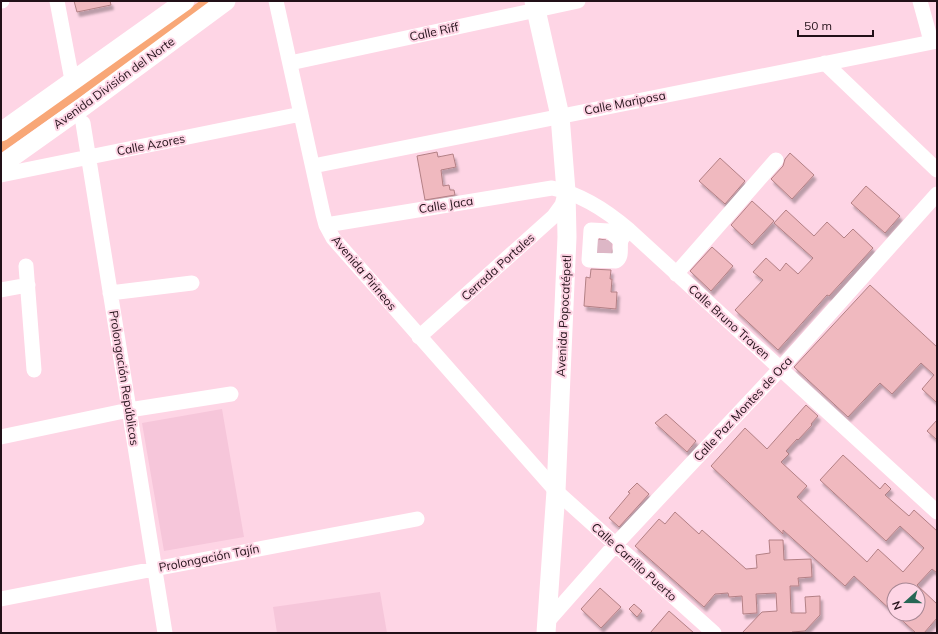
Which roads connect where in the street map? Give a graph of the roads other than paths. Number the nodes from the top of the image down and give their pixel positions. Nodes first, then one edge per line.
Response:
1 (57, 1) edge
2 (185, 1) edge
3 (226, 1) edge
4 (276, 1) edge
5 (578, 1) edge
6 (920, 1) edge
7 (535, 5) edge
8 (934, 41) edge
9 (290, 62) junction
10 (825, 63) junction
11 (72, 80) junction
12 (301, 114) junction
13 (560, 116) junction
14 (83, 123) dead end
15 (1, 132) edge
16 (89, 157) junction
17 (776, 160) dead end
18 (1, 165) edge
19 (313, 166) junction
20 (937, 170) edge
21 (1, 175) edge
22 (566, 191) junction
23 (937, 194) edge
24 (326, 225) junction
25 (567, 237) junction
26 (591, 239) junction
27 (619, 245) junction
28 (26, 266) dead end
29 (676, 274) junction
30 (192, 283) dead end
31 (28, 285) junction
32 (1, 290) edge
33 (110, 293) junction
34 (419, 337) junction
35 (781, 368) junction
36 (34, 370) dead end
37 (231, 394) dead end
38 (129, 410) junction
39 (1, 437) edge
40 (556, 491) junction
41 (937, 512) edge
42 (417, 519) dead end
43 (615, 545) junction
44 (154, 569) junction
45 (1, 600) edge
46 (546, 627) edge
47 (165, 633) edge
48 (714, 633) edge

1 - 11 street
2 - 11 main road
3 - 18 main road, Avenida División del Norte
4 - 9 street, Avenida Pirineos
5 - 7 street, Calle Riff
6 - 8 street
7 - 9 street, Calle Riff
7 - 13 main road, Avenida Popocatépetl
8 - 10 street, Calle Mariposa
9 - 12 street, Avenida Pirineos
10 - 13 street, Calle Mariposa
10 - 20 street
11 - 15 main road
12 - 16 street, Calle Azores
12 - 19 street, Avenida Pirineos
13 - 19 street, Calle Mariposa
13 - 22 main road, Avenida Popocatépetl
14 - 16 street, Prolongación Repúblicas
16 - 21 street, Calle Azores
16 - 33 street, Prolongación Repúblicas
17 - 29 street
19 - 24 street, Avenida Pirineos
22 - 24 street, Calle Jaca
22 - 25 main road, Avenida Popocatépetl
22 - 27 street, Calle Bruno Traven
22 - 34 street, Cerrada Portales
23 - 35 street, Calle Paz Montes de Oca
24 - 34 street, Avenida Pirineos
25 - 26 street
25 - 40 main road, Avenida Popocatépetl
26 - 27 street
26 - 27 street
27 - 29 street, Calle Bruno Traven
28 - 31 street
29 - 35 street, Calle Bruno Traven
30 - 33 street
31 - 32 street
31 - 36 street
33 - 38 street, Prolongación Repúblicas
34 - 40 street, Avenida Pirineos
35 - 41 street, Calle Bruno Traven
35 - 43 street, Calle Paz Montes de Oca
37 - 38 street
38 - 39 street
38 - 44 street, Prolongación Repúblicas
40 - 43 street, Calle Carrillo Puerto
40 - 46 main road, Avenida Popocatépetl
42 - 44 street, Prolongación Tajín
43 - 46 street, Calle Paz Montes de Oca
43 - 48 street, Calle Carrillo Puerto
44 - 45 street, Prolongación Tajín
44 - 47 street, Prolongación Repúblicas

